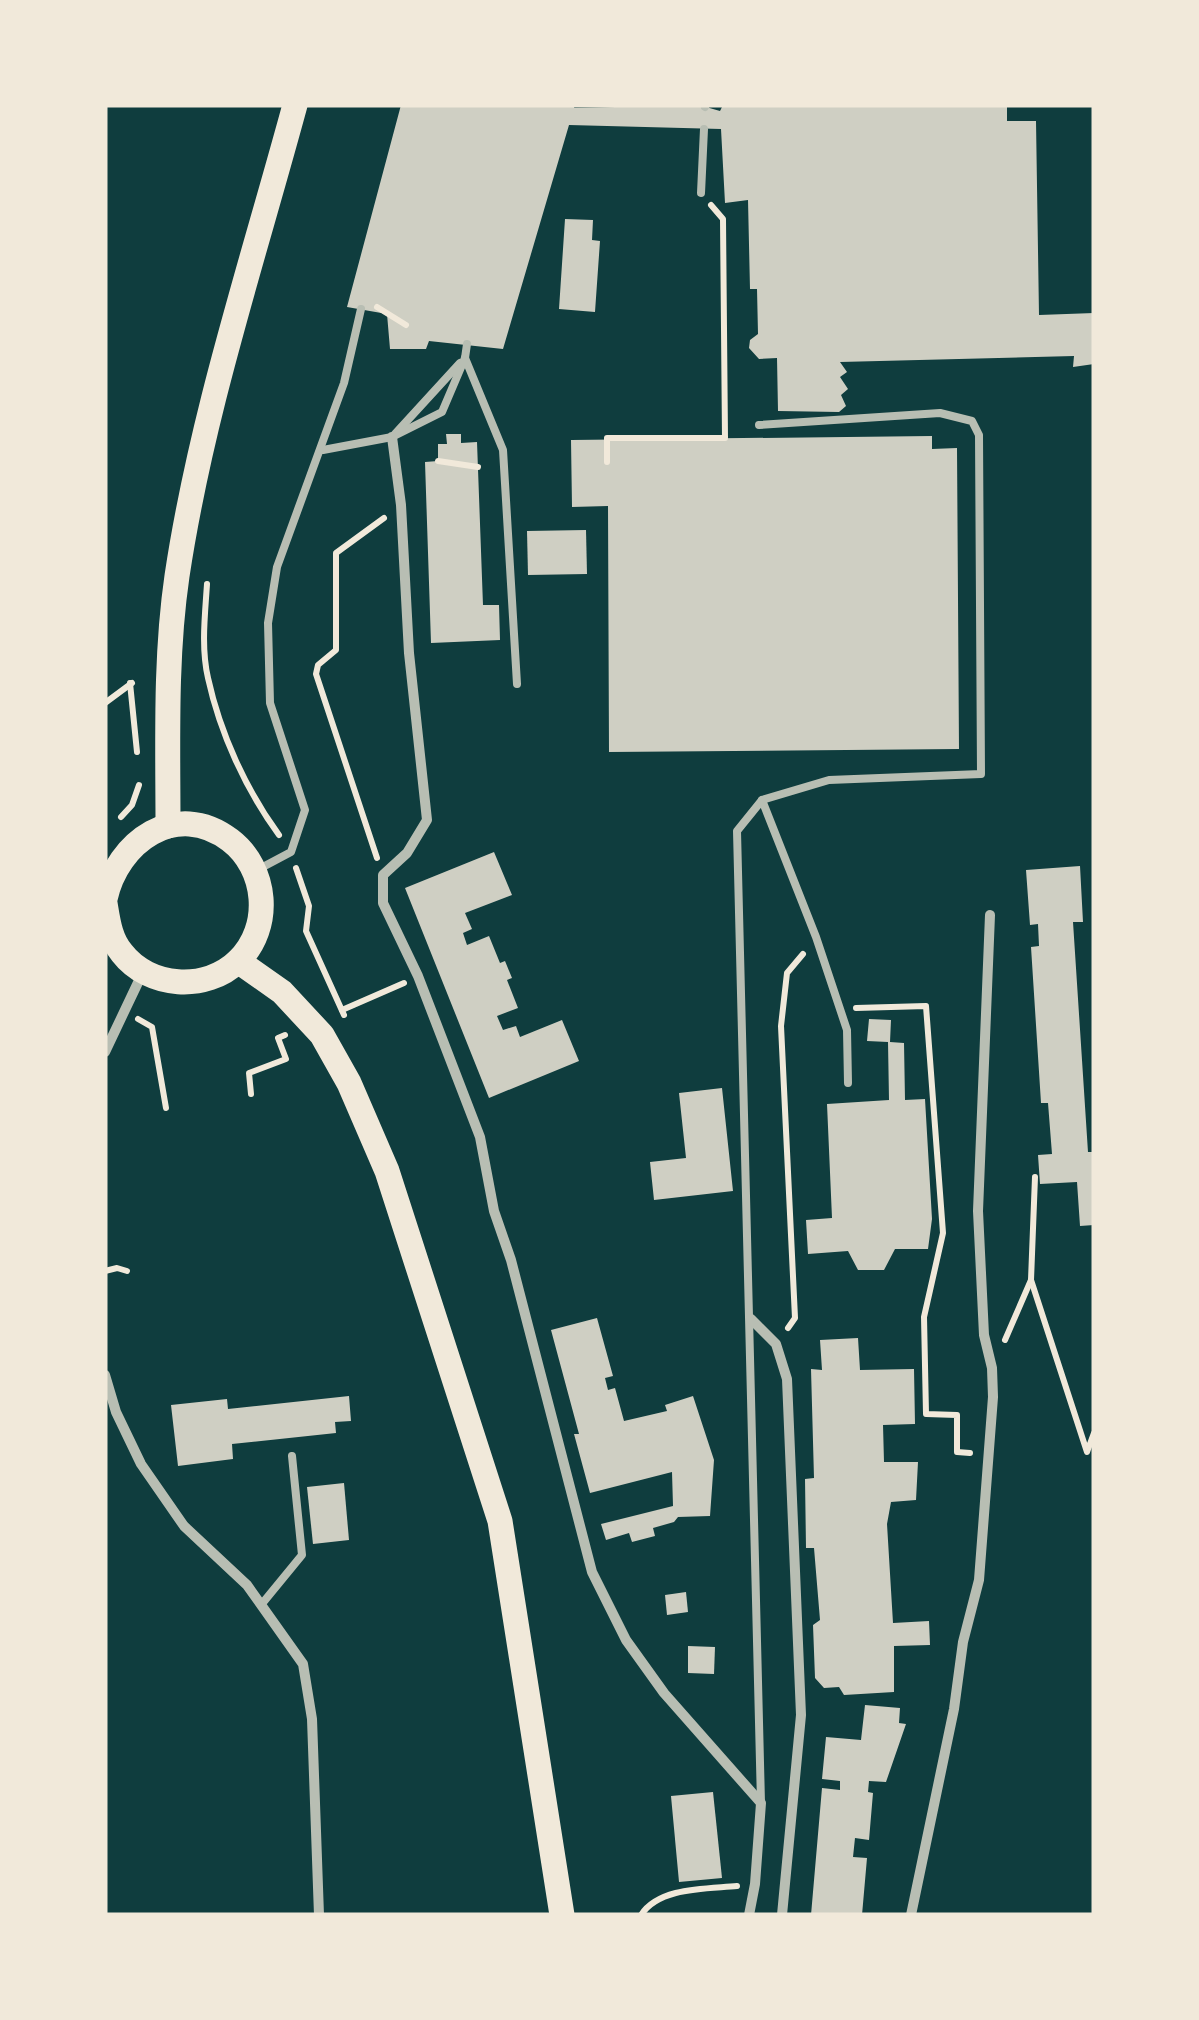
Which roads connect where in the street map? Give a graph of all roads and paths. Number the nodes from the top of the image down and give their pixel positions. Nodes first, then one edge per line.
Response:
1 (296, 105) edge
2 (704, 129) dead end
3 (701, 192) joint
4 (364, 300) dead end
5 (361, 310) dead end
6 (406, 325) dead end
7 (467, 344) dead end
8 (465, 358) junction
9 (758, 425) dead end
10 (392, 437) junction
11 (323, 450) junction
12 (438, 461) dead end
13 (607, 462) dead end
14 (478, 467) dead end
15 (401, 505) junction
16 (204, 639) dead end
17 (168, 677) junction
18 (130, 683) junction
19 (516, 684) dead end
20 (105, 703) edge
21 (762, 800) junction
22 (117, 822) dead end
23 (168, 826) junction
24 (291, 852) junction
25 (255, 871) junction
26 (383, 875) junction
27 (105, 901) edge
28 (990, 916) dead end
29 (816, 938) junction
30 (238, 961) junction
31 (143, 972) junction
32 (840, 1008) junction
33 (124, 1012) junction
34 (278, 1038) dead end
35 (105, 1052) edge
36 (848, 1083) dead end
37 (251, 1094) dead end
38 (166, 1108) dead end
39 (1035, 1177) dead end
40 (105, 1270) edge
41 (127, 1271) dead end
42 (1030, 1280) junction
43 (751, 1319) junction
44 (776, 1344) junction
45 (992, 1368) junction
46 (105, 1374) edge
47 (1094, 1433) edge
48 (988, 1453) junction
49 (292, 1456) dead end
50 (261, 1605) junction
51 (761, 1802) junction
52 (755, 1884) junction
53 (319, 1915) edge
54 (562, 1915) edge
55 (641, 1915) edge
56 (749, 1915) edge
57 (782, 1915) edge
58 (911, 1915) edge

1 - 17 main road
2 - 3 lane
3 - 13 path
4 - 6 path
5 - 11 lane
7 - 8 lane
8 - 10 lane
8 - 10 lane
8 - 19 lane
9 - 21 lane
10 - 11 lane
10 - 15 street
11 - 24 lane
12 - 14 path
15 - 26 street
15 - 26 path
16 - 24 path
17 - 18 path
17 - 23 main road
18 - 20 path
18 - 22 path
21 - 29 lane
21 - 43 lane
23 - 25 main road
23 - 27 main road
24 - 25 lane
25 - 30 main road
26 - 51 street
27 - 31 main road
28 - 45 street
29 - 32 lane
29 - 44 path
30 - 31 main road
30 - 54 main road
31 - 33 street
32 - 36 lane
32 - 48 path
33 - 35 street
33 - 38 path
34 - 37 path
39 - 42 path
40 - 41 path
42 - 45 path
42 - 47 path
43 - 44 street
43 - 51 lane
44 - 57 street
45 - 48 street
46 - 50 street
48 - 58 street
49 - 50 lane
50 - 53 street
51 - 52 street
52 - 55 path
52 - 56 street

